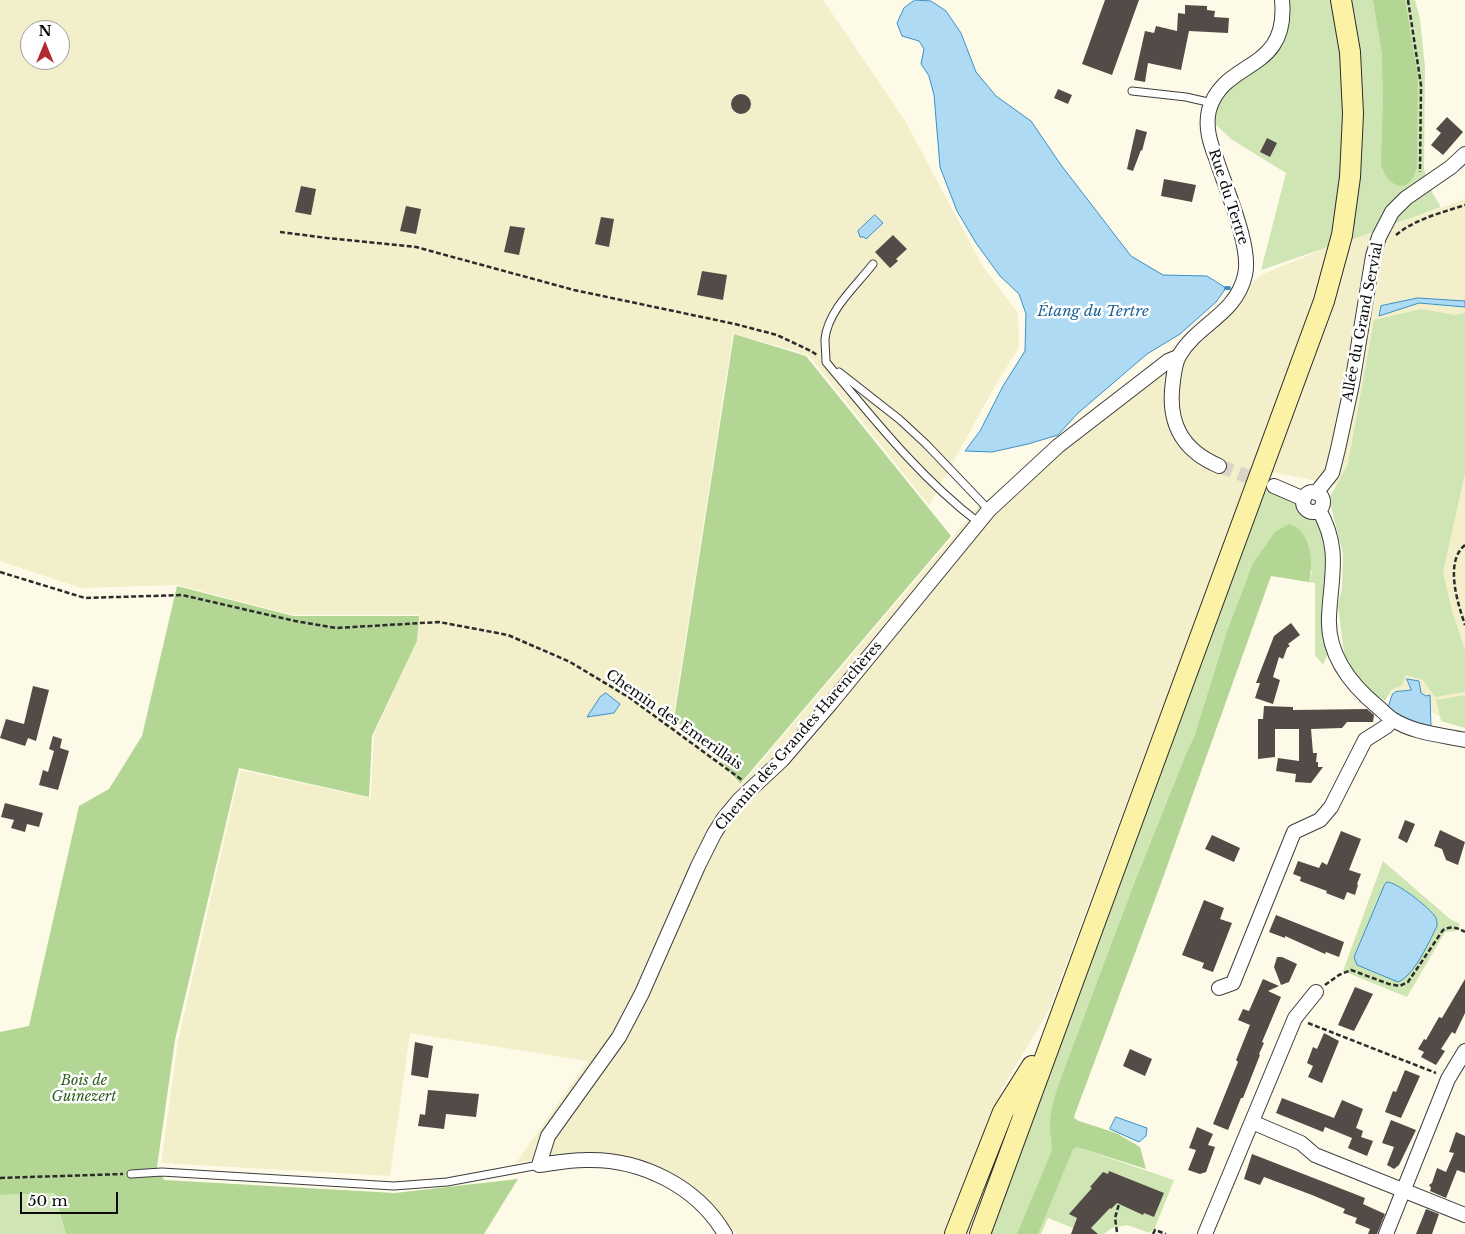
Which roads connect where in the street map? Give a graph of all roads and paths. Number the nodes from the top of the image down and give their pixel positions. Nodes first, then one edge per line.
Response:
1 (1282, 0) edge
2 (1341, 0) edge
3 (1408, 0) edge
4 (1132, 91) dead end
5 (1212, 103) junction
6 (1465, 154) edge
7 (1420, 173) dead end
8 (1465, 205) edge
9 (280, 232) dead end
10 (1396, 235) dead end
11 (873, 264) dead end
12 (1178, 357) junction
13 (826, 362) junction
14 (1219, 466) tunnel mouth
15 (1274, 486) tunnel mouth
16 (1310, 496) junction
17 (989, 510) junction
18 (978, 522) junction
19 (1465, 545) edge
20 (0, 572) edge
21 (1465, 625) edge
22 (1392, 720) junction
23 (1465, 740) edge
24 (753, 788) junction
25 (1465, 932) edge
26 (1220, 988) dead end
27 (1316, 992) joint
28 (1295, 1018) junction
29 (1056, 1026) junction
30 (1465, 1051) edge
31 (1448, 1079) junction
32 (1252, 1122) junction
33 (539, 1165) junction
34 (131, 1174) joint
35 (0, 1178) edge
36 (1403, 1191) junction
37 (1119, 1204) dead end
38 (1465, 1215) edge
39 (1117, 1232) dead end
40 (725, 1234) edge
41 (955, 1234) edge
42 (980, 1234) edge
43 (1153, 1234) edge
44 (1166, 1234) edge
45 (1205, 1234) edge
46 (1386, 1234) edge

1 - 5 street, Rue du Tertre
2 - 29 main road
3 - 7 path
4 - 5 lane
5 - 12 street, Rue du Tertre
6 - 16 street, Allée du Grand Servial
8 - 10 path
9 - 13 path
11 - 13 lane
12 - 14 street, Rue du Tertre
12 - 17 street, Chemin des Grandes Harenchères
13 - 17 lane
13 - 18 lane
15 - 16 street
16 - 22 street
17 - 18 street, Chemin des Grandes Harenchères
18 - 24 street, Chemin des Grandes Harenchères
19 - 21 path
20 - 24 path, Chemin des Emerillais
22 - 23 street
22 - 26 street
24 - 33 street, Chemin des Grandes Harenchères
25 - 27 path
27 - 28 street
28 - 31 path
28 - 32 street
29 - 41 main road
29 - 42 main road
30 - 31 street
31 - 36 street
32 - 36 street
32 - 45 street
33 - 34 lane
33 - 40 street
34 - 35 path
36 - 38 street
36 - 46 street
37 - 39 path
43 - 44 path

